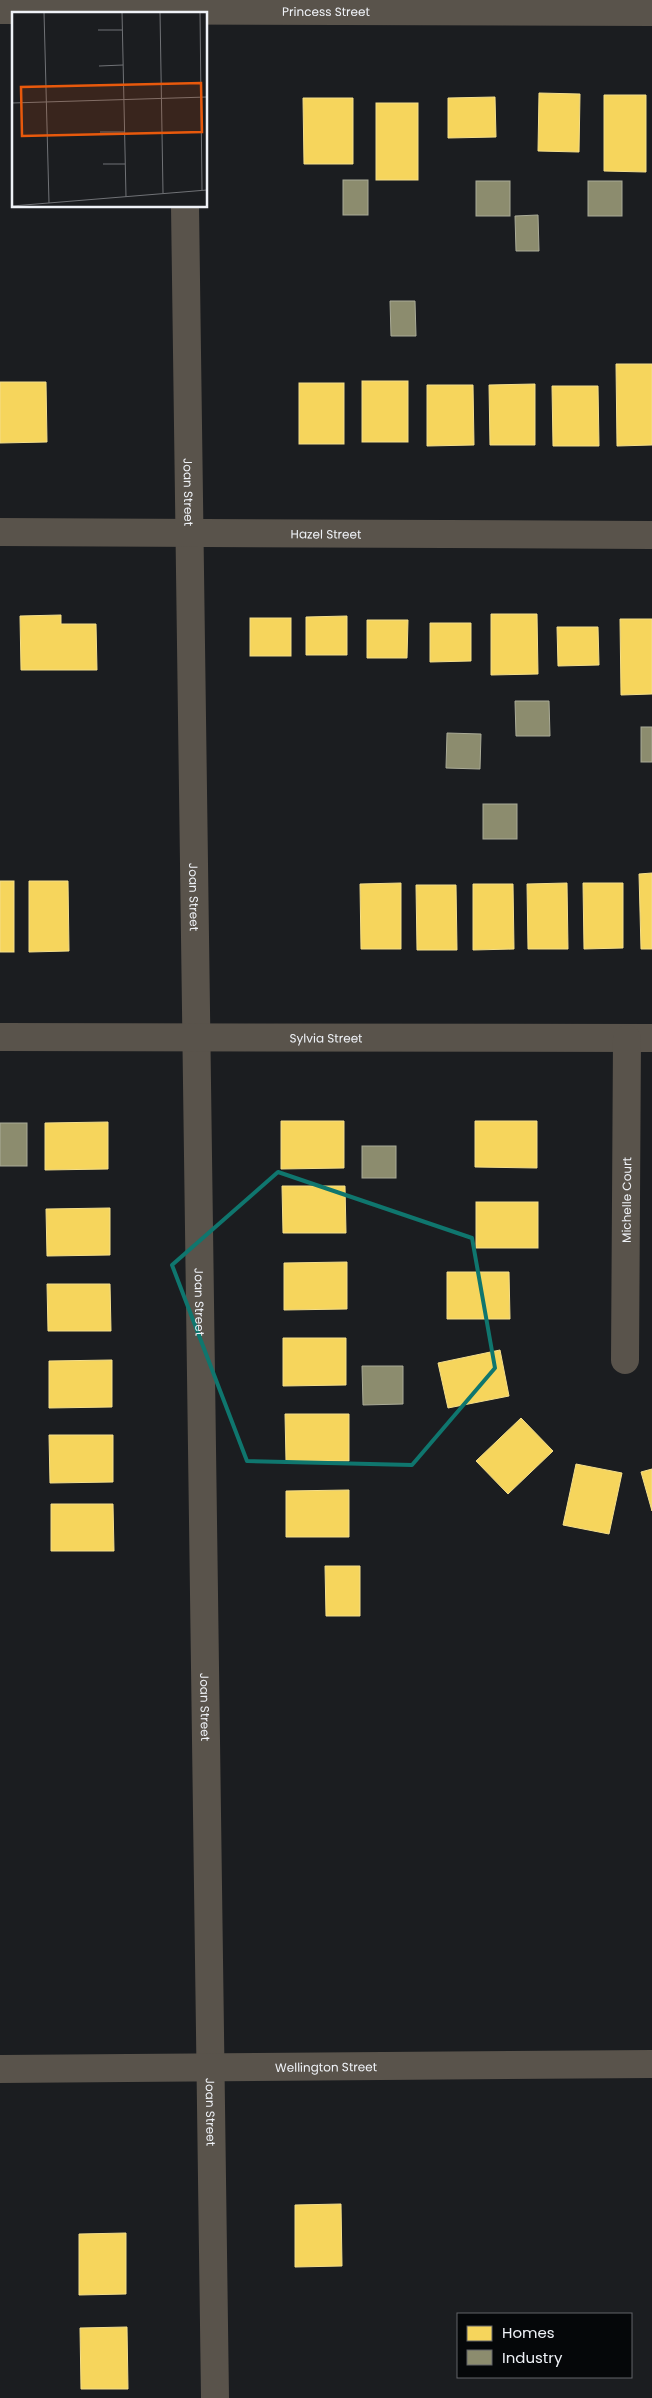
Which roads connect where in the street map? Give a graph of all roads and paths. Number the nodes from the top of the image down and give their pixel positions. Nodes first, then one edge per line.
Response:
1 (182, 8) edge
2 (0, 10) edge
3 (652, 12) edge
4 (185, 208) edge
5 (0, 532) edge
6 (190, 533) junction
7 (652, 535) edge
8 (196, 1036) junction
9 (0, 1037) edge
10 (640, 1039) edge
11 (626, 1360) dead end
12 (652, 2064) edge
13 (210, 2068) junction
14 (0, 2069) edge
15 (215, 2398) edge

1 - 2 street, Princess Street
1 - 3 street, Princess Street
4 - 6 street, Joan Street
5 - 6 street, Hazel Street
6 - 7 street, Hazel Street
6 - 8 street, Joan Street
8 - 9 street, Sylvia Street
8 - 10 street, Sylvia Street
8 - 13 street, Joan Street
10 - 11 street, Michelle Court
12 - 13 street, Wellington Street
13 - 14 street, Wellington Street
13 - 15 street, Joan Street

